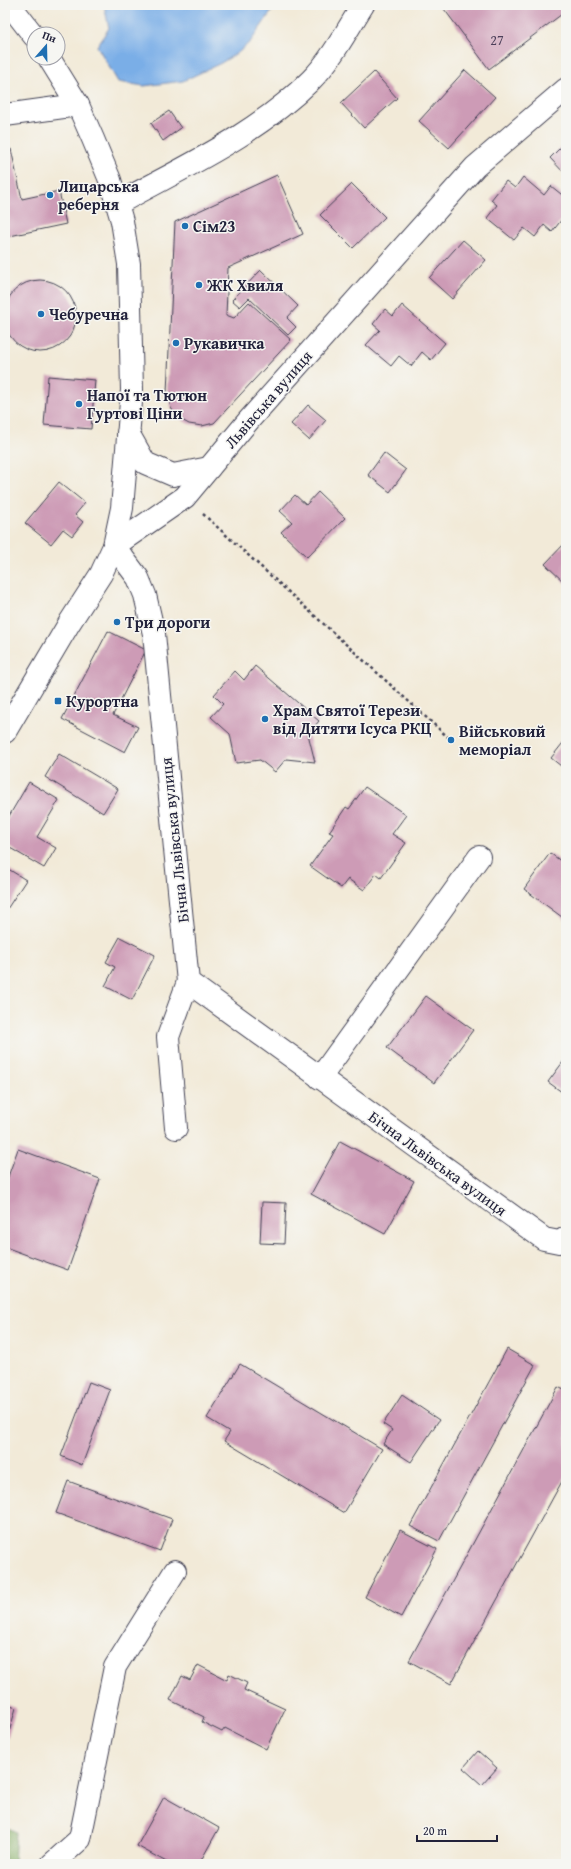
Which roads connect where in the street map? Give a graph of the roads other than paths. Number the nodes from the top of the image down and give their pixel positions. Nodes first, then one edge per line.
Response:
1 (10, 5) edge
2 (363, 5) edge
3 (26, 26) edge
4 (54, 66) edge
5 (566, 89) edge
6 (78, 105) junction
7 (5, 115) edge
8 (117, 204) junction
9 (128, 433) junction
10 (209, 468) junction
11 (114, 546) junction
12 (5, 732) edge
13 (479, 857) dead end
14 (188, 982) junction
15 (320, 1078) junction
16 (176, 1128) dead end
17 (562, 1240) edge
18 (175, 1572) dead end
19 (52, 1864) edge

1 - 3 street
2 - 8 street
4 - 6 street
5 - 10 street, Львівська вулиця
6 - 7 street
6 - 8 street
8 - 9 street
9 - 10 street
9 - 11 street
10 - 11 street, Львівська вулиця
11 - 12 street
11 - 14 street, Бічна Львівська вулиця
13 - 15 street
14 - 15 street, Бічна Львівська вулиця
14 - 16 street
15 - 17 street, Бічна Львівська вулиця
18 - 19 street

